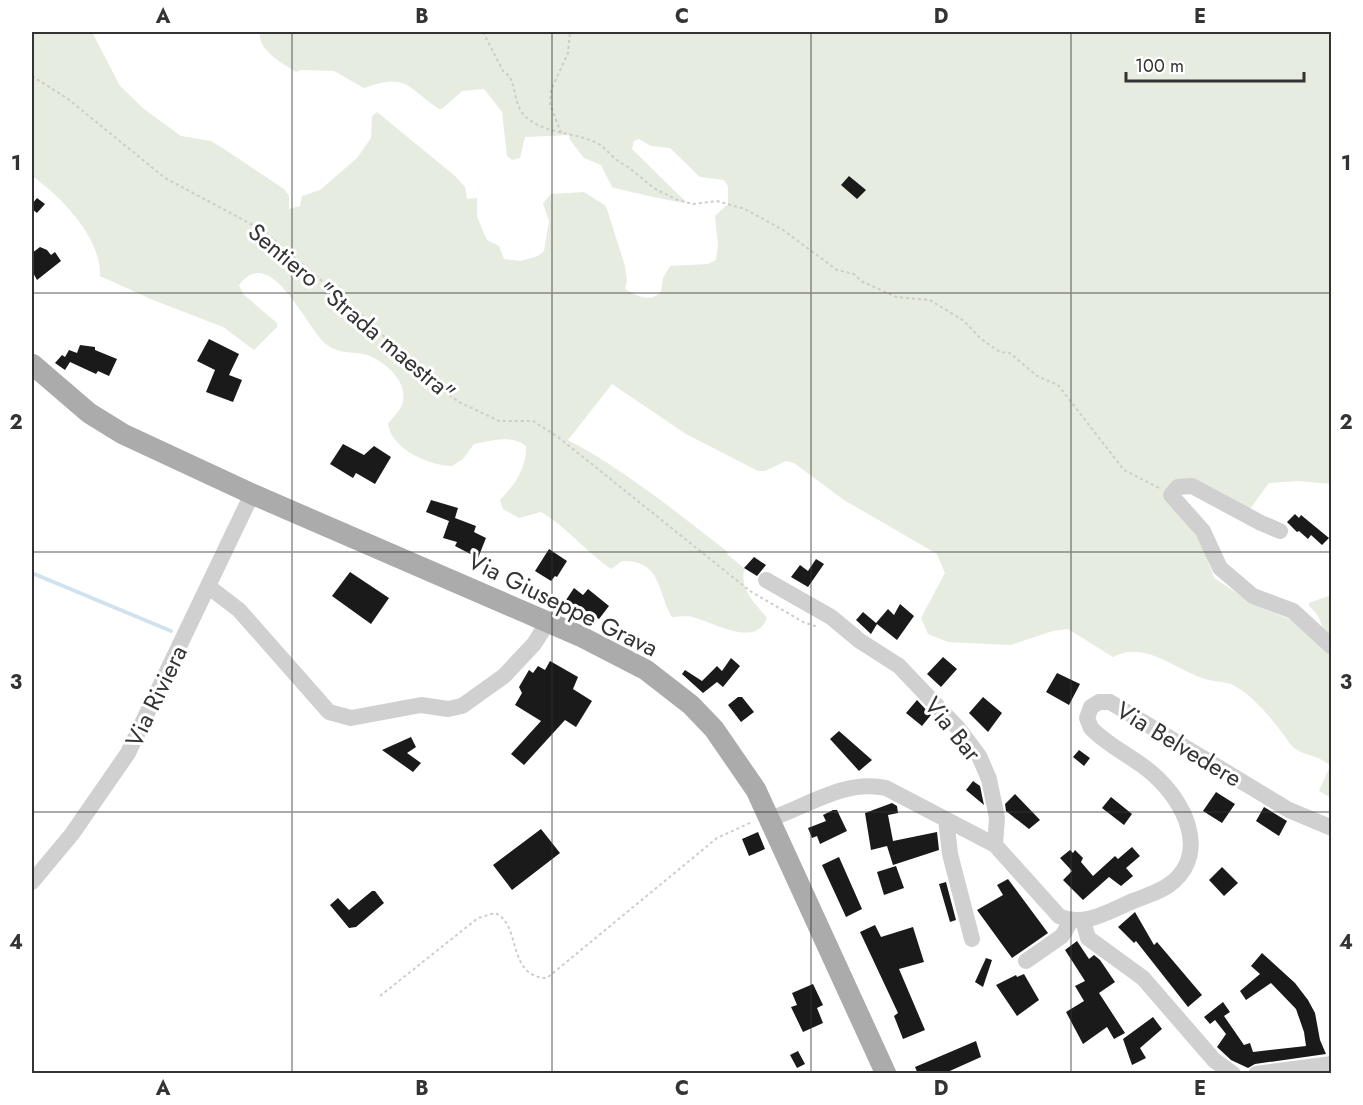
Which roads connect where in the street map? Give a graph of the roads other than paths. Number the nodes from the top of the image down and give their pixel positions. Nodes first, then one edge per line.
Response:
1 (32, 364) edge
2 (252, 494) junction
3 (1280, 531) dead end
4 (766, 580) dead end
5 (209, 587) junction
6 (548, 622) junction
7 (1332, 647) edge
8 (769, 817) junction
9 (946, 819) junction
10 (1332, 828) edge
11 (995, 845) junction
12 (32, 882) edge
13 (1077, 921) junction
14 (972, 939) dead end
15 (1026, 961) dead end
16 (1332, 1064) edge
17 (1314, 1070) edge
18 (886, 1074) edge
19 (1233, 1074) edge
20 (1256, 1074) edge

1 - 2 main road, Via Giuseppe Grava
2 - 5 street, Via Riviera
2 - 6 main road, Via Giuseppe Grava
3 - 7 street
4 - 11 street, Via Bar
5 - 6 street
5 - 12 street, Via Riviera
6 - 8 main road, Via Giuseppe Grava
8 - 9 street
8 - 18 main road, Via Giuseppe Grava
9 - 11 street
9 - 14 street
10 - 13 street, Via Belvedere
11 - 13 street
13 - 15 street
13 - 19 street
16 - 17 street
17 - 20 street

